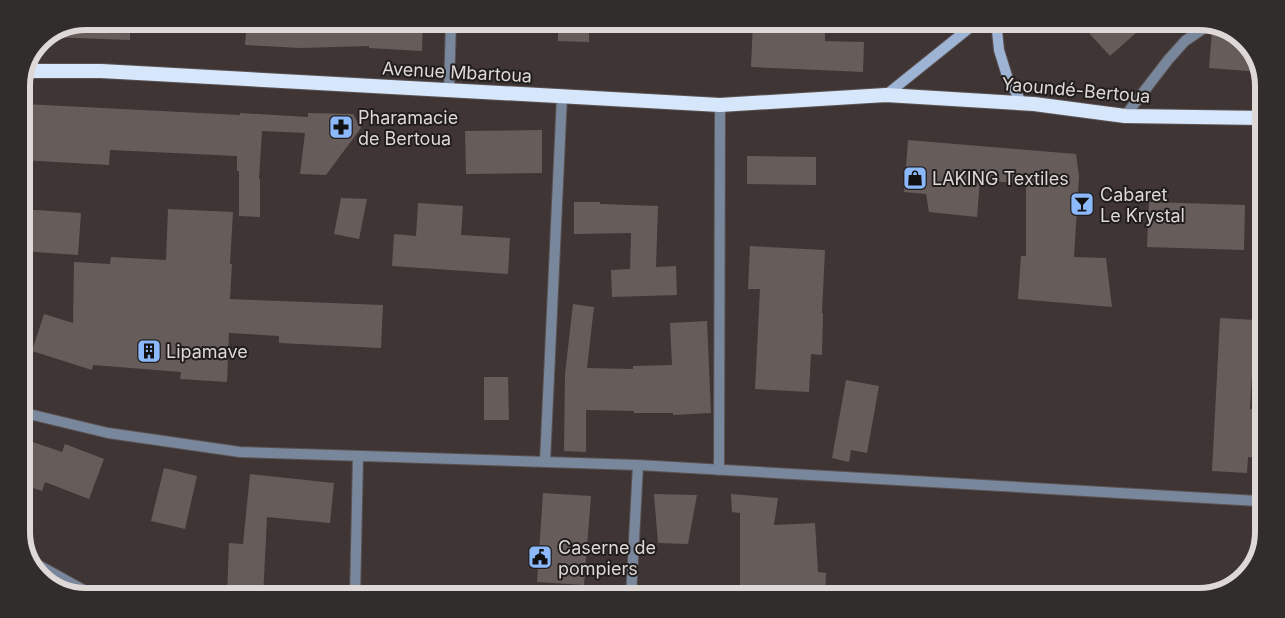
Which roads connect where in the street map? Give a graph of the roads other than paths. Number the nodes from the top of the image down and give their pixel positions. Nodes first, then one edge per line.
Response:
1 (451, 30) edge
2 (967, 30) edge
3 (997, 30) edge
4 (1201, 30) edge
5 (32, 71) edge
6 (449, 90) junction
7 (562, 96) junction
8 (886, 96) junction
9 (1034, 104) junction
10 (720, 105) junction
11 (1125, 116) junction
12 (1255, 118) edge
13 (30, 414) edge
14 (358, 456) junction
15 (545, 462) junction
16 (638, 466) junction
17 (719, 470) junction
18 (1255, 501) edge
19 (43, 568) edge
20 (78, 587) edge
21 (354, 588) edge
22 (631, 588) edge

1 - 6 street
2 - 8 main road
3 - 9 main road
4 - 11 street
5 - 6 highway, Avenue Mbartoua
6 - 7 highway, Avenue Mbartoua
7 - 10 highway, Avenue Mbartoua
7 - 15 street
8 - 9 highway, Yaoundé-Bertoua
8 - 10 highway, Avenue Mbartoua
9 - 11 highway, Yaoundé-Bertoua
10 - 17 street
11 - 12 highway, Yaoundé-Bertoua
13 - 14 street
14 - 15 street
14 - 21 street
15 - 16 street
16 - 17 street
16 - 22 street
17 - 18 street
19 - 20 street

